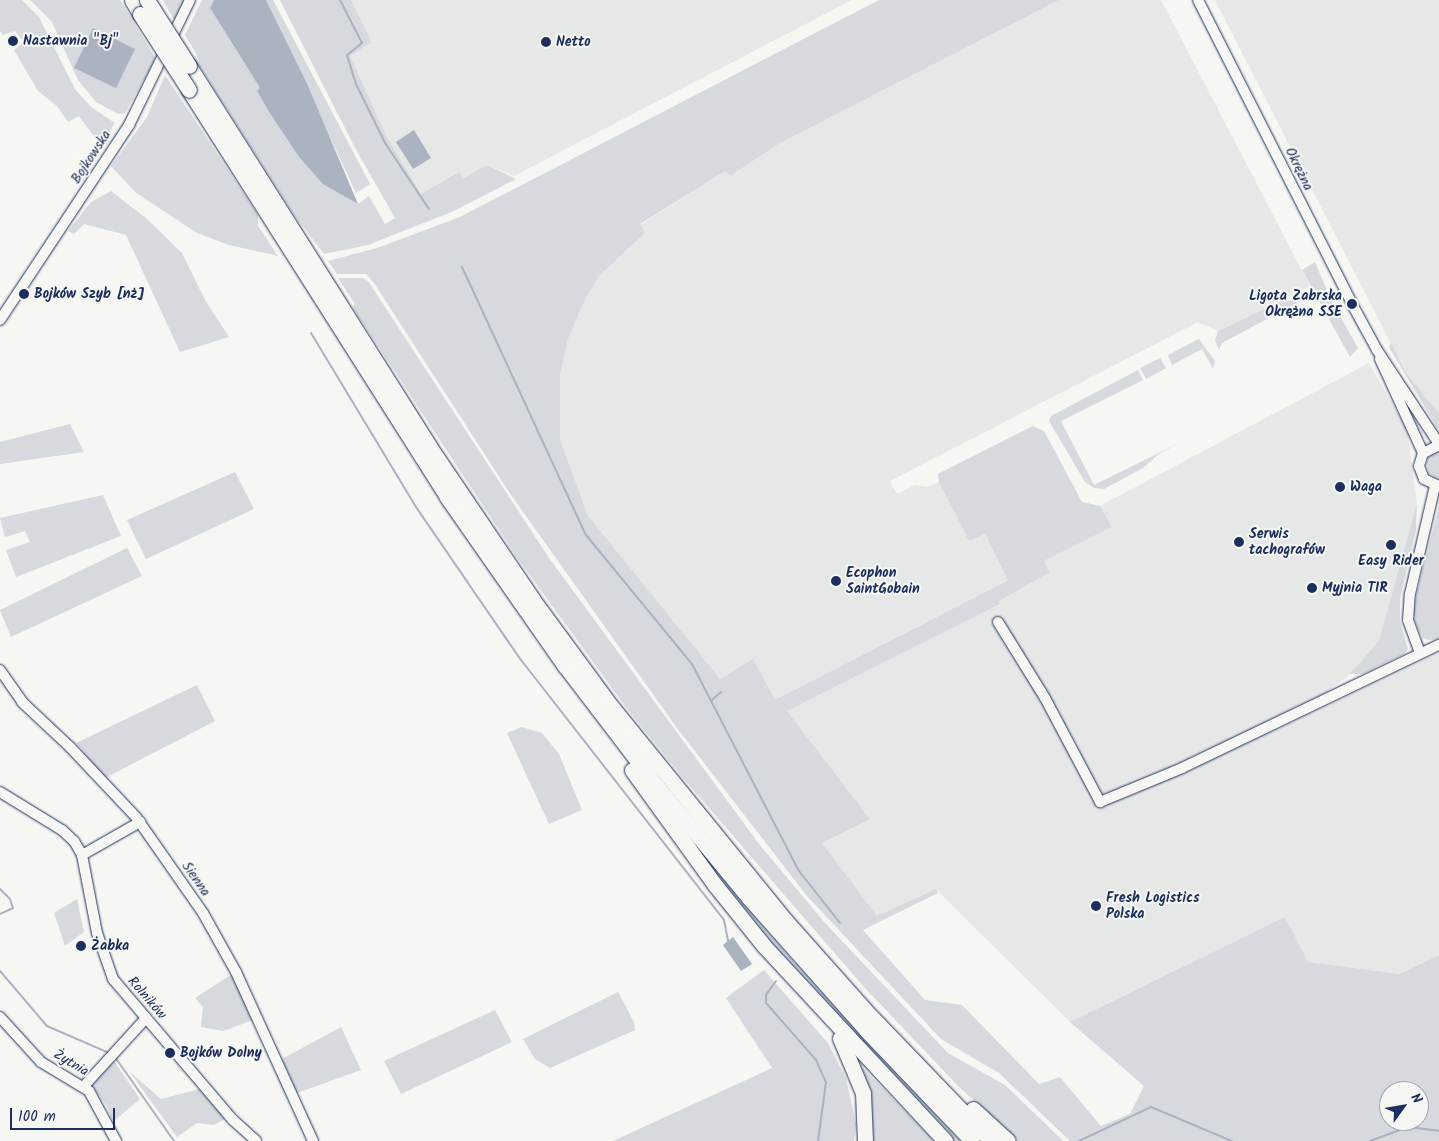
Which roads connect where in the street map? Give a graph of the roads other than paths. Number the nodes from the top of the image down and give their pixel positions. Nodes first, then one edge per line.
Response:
1 (132, 0) edge
2 (147, 0) edge
3 (190, 0) edge
4 (1198, 0) edge
5 (0, 320) edge
6 (1377, 350) junction
7 (1439, 445) edge
8 (1424, 453) junction
9 (1437, 486) edge
10 (998, 622) dead end
11 (1439, 644) edge
12 (1420, 653) junction
13 (0, 670) edge
14 (588, 697) junction
15 (0, 792) edge
16 (138, 820) junction
17 (82, 856) junction
18 (864, 1008) junction
19 (0, 1017) edge
20 (146, 1018) junction
21 (828, 1018) junction
22 (84, 1086) junction
23 (116, 1141) edge
24 (256, 1141) edge
25 (313, 1141) edge
26 (865, 1141) edge
27 (945, 1141) edge
28 (972, 1141) edge
29 (991, 1141) edge
30 (1008, 1141) edge

1 - 14 highway, bridge
2 - 18 highway, bridge
3 - 5 street, Bojkowska
4 - 6 street, Okrężna
6 - 7 street, Okrężna
6 - 8 street, Okrężna
7 - 8 street
8 - 9 street
9 - 12 street
10 - 12 street
11 - 12 street
13 - 16 street, Sienna
14 - 21 highway
14 - 28 highway
15 - 17 street, Rolników
16 - 17 street
16 - 25 street, Sienna
17 - 20 street, Rolników
18 - 29 highway
18 - 30 highway
19 - 22 street, Żytnia
20 - 22 street
20 - 24 street, Rolników
21 - 26 highway
21 - 27 highway
22 - 23 street, Żytnia

